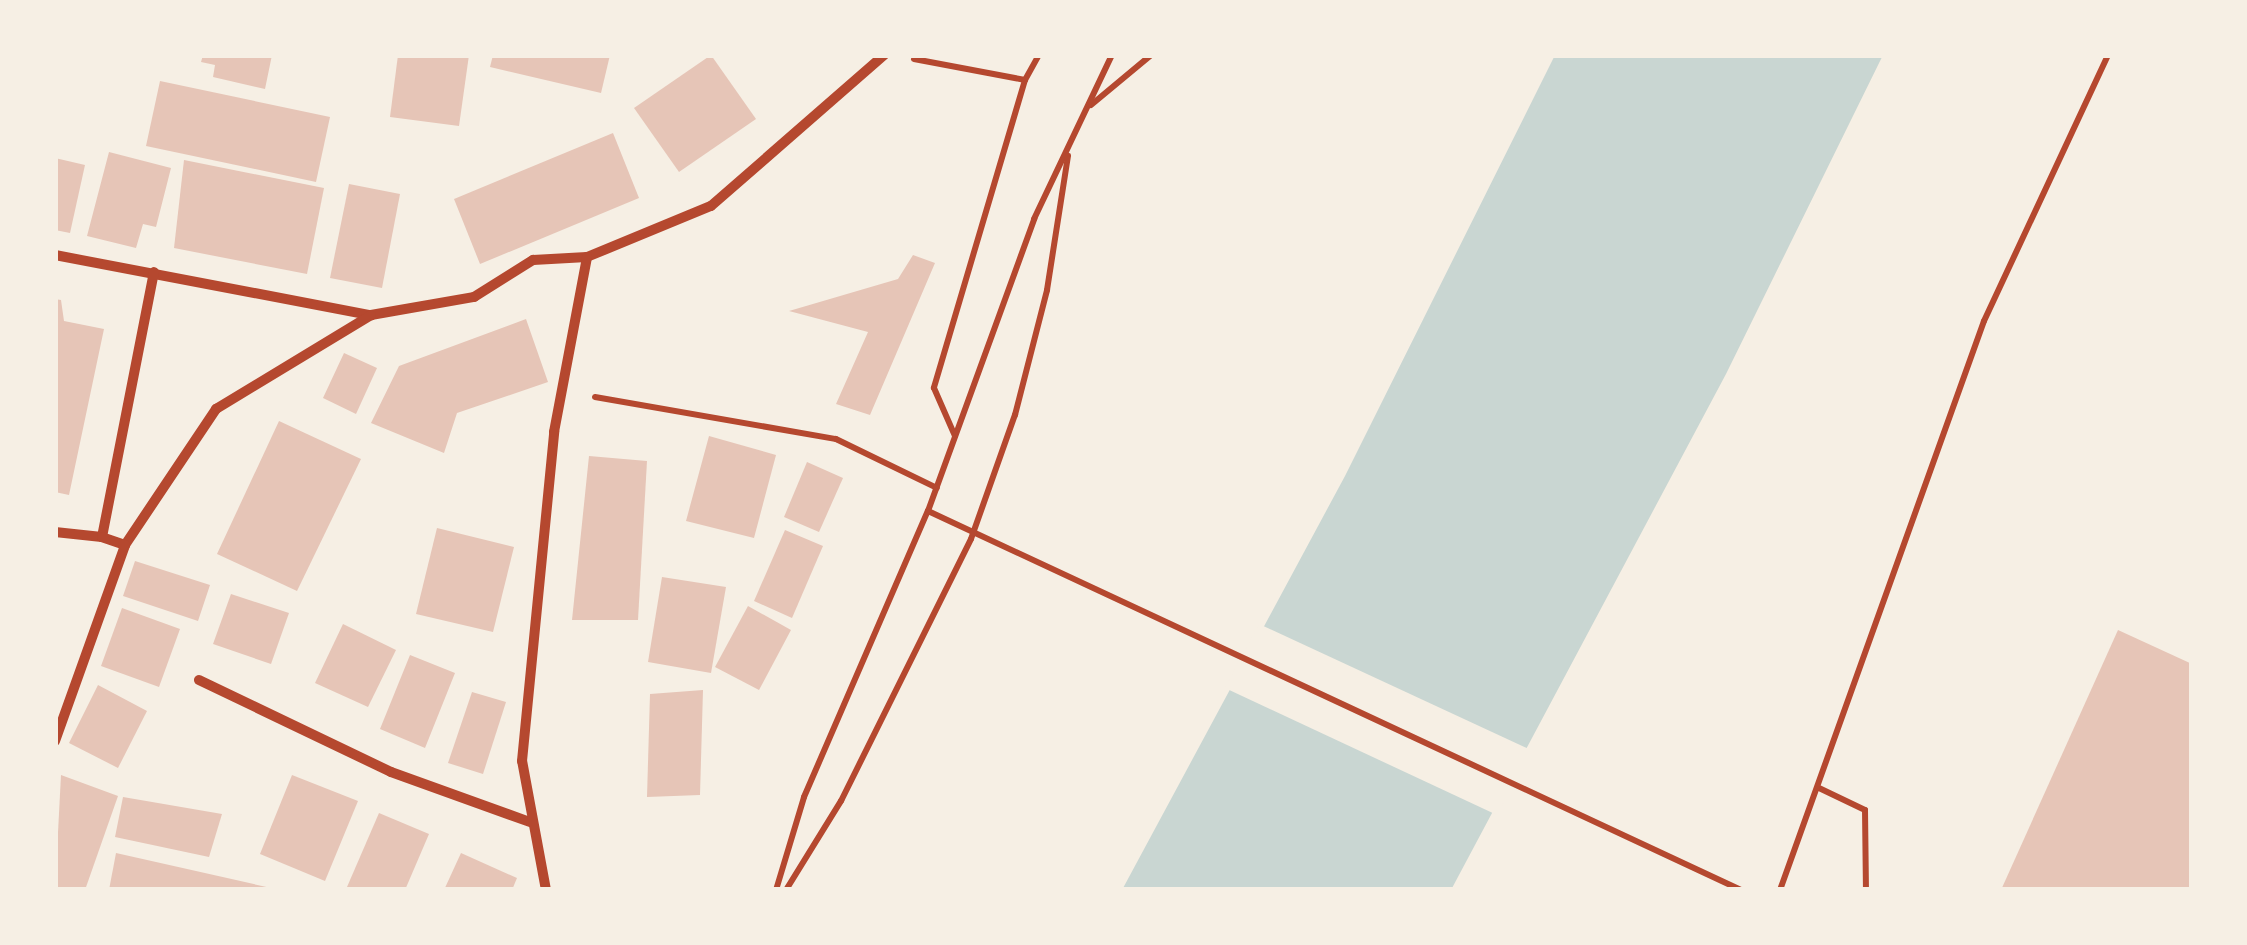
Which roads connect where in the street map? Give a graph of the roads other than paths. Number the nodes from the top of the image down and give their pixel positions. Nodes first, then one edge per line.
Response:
1 (884, 55) edge
2 (55, 255) edge
3 (587, 257) junction
4 (154, 272) junction
5 (372, 316) junction
6 (55, 532) edge
7 (102, 537) junction
8 (125, 546) junction
9 (199, 680) dead end
10 (55, 741) edge
11 (530, 822) junction
12 (546, 890) edge

1 - 3 street
2 - 4 street
3 - 5 street
3 - 11 street
4 - 5 street
4 - 7 street
5 - 8 street
6 - 7 street
7 - 8 street
8 - 10 street
9 - 11 street
11 - 12 street

